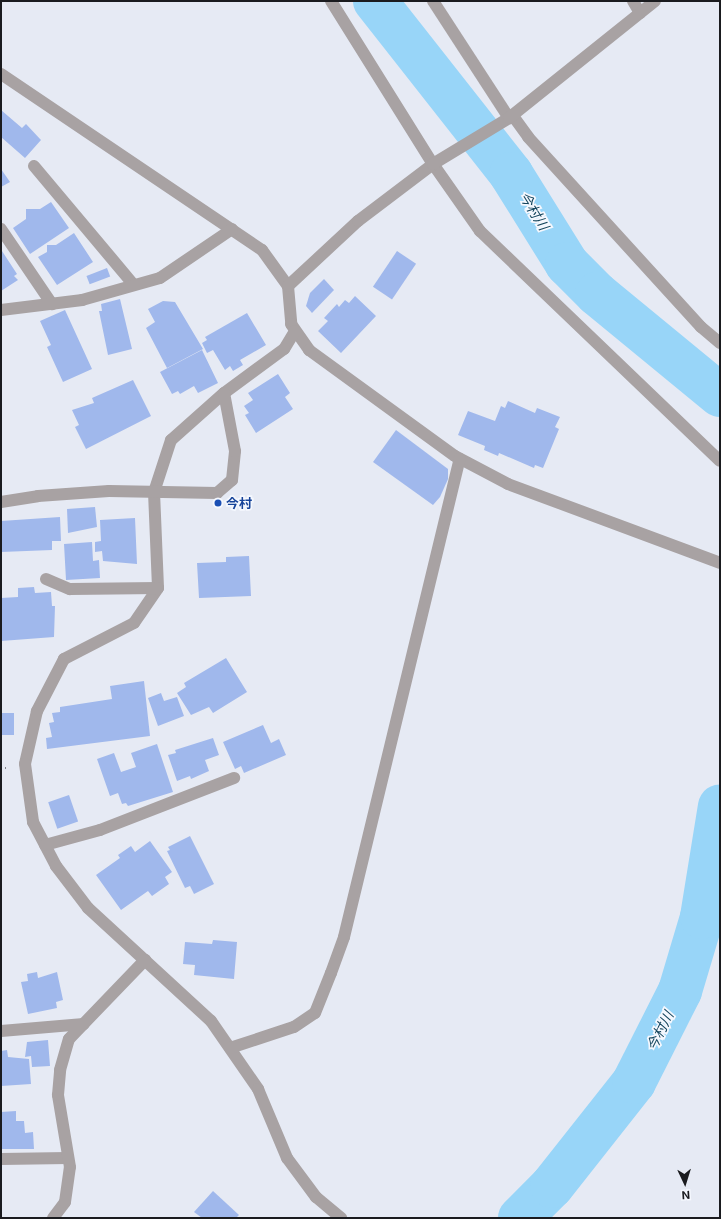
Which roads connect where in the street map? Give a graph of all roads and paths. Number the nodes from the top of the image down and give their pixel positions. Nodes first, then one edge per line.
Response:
1 (331, 1) edge
2 (433, 1) edge
3 (633, 1) edge
4 (655, 1) edge
5 (640, 13) junction
6 (1, 74) edge
7 (511, 117) junction
8 (433, 164) junction
9 (34, 166) dead end
10 (1, 229) edge
11 (232, 229) junction
12 (134, 285) junction
13 (288, 286) junction
14 (52, 304) junction
15 (1, 310) edge
16 (296, 331) junction
17 (720, 343) edge
18 (224, 393) junction
19 (460, 459) junction
20 (720, 461) edge
21 (154, 492) junction
22 (1, 502) edge
23 (720, 563) edge
24 (46, 579) dead end
25 (158, 588) junction
26 (234, 778) dead end
27 (45, 845) junction
28 (145, 960) junction
29 (84, 1024) junction
30 (1, 1031) edge
31 (230, 1048) junction
32 (68, 1158) junction
33 (1, 1159) edge
34 (53, 1218) edge
35 (341, 1218) edge

1 - 8 street
2 - 7 street
3 - 5 street
4 - 5 street
5 - 7 street
6 - 11 street
7 - 8 street
7 - 17 street
8 - 13 street
8 - 20 street
9 - 12 street
10 - 14 street
11 - 12 street
11 - 13 street
12 - 14 street
13 - 16 street
14 - 15 street
16 - 18 street
16 - 19 street
18 - 21 street
18 - 21 street
19 - 23 street
19 - 31 street
21 - 22 street
21 - 25 street
24 - 25 street
25 - 27 street
26 - 27 street
27 - 28 street
28 - 29 street
28 - 31 street
29 - 30 street
29 - 32 street
31 - 35 street
32 - 33 street
32 - 34 street

